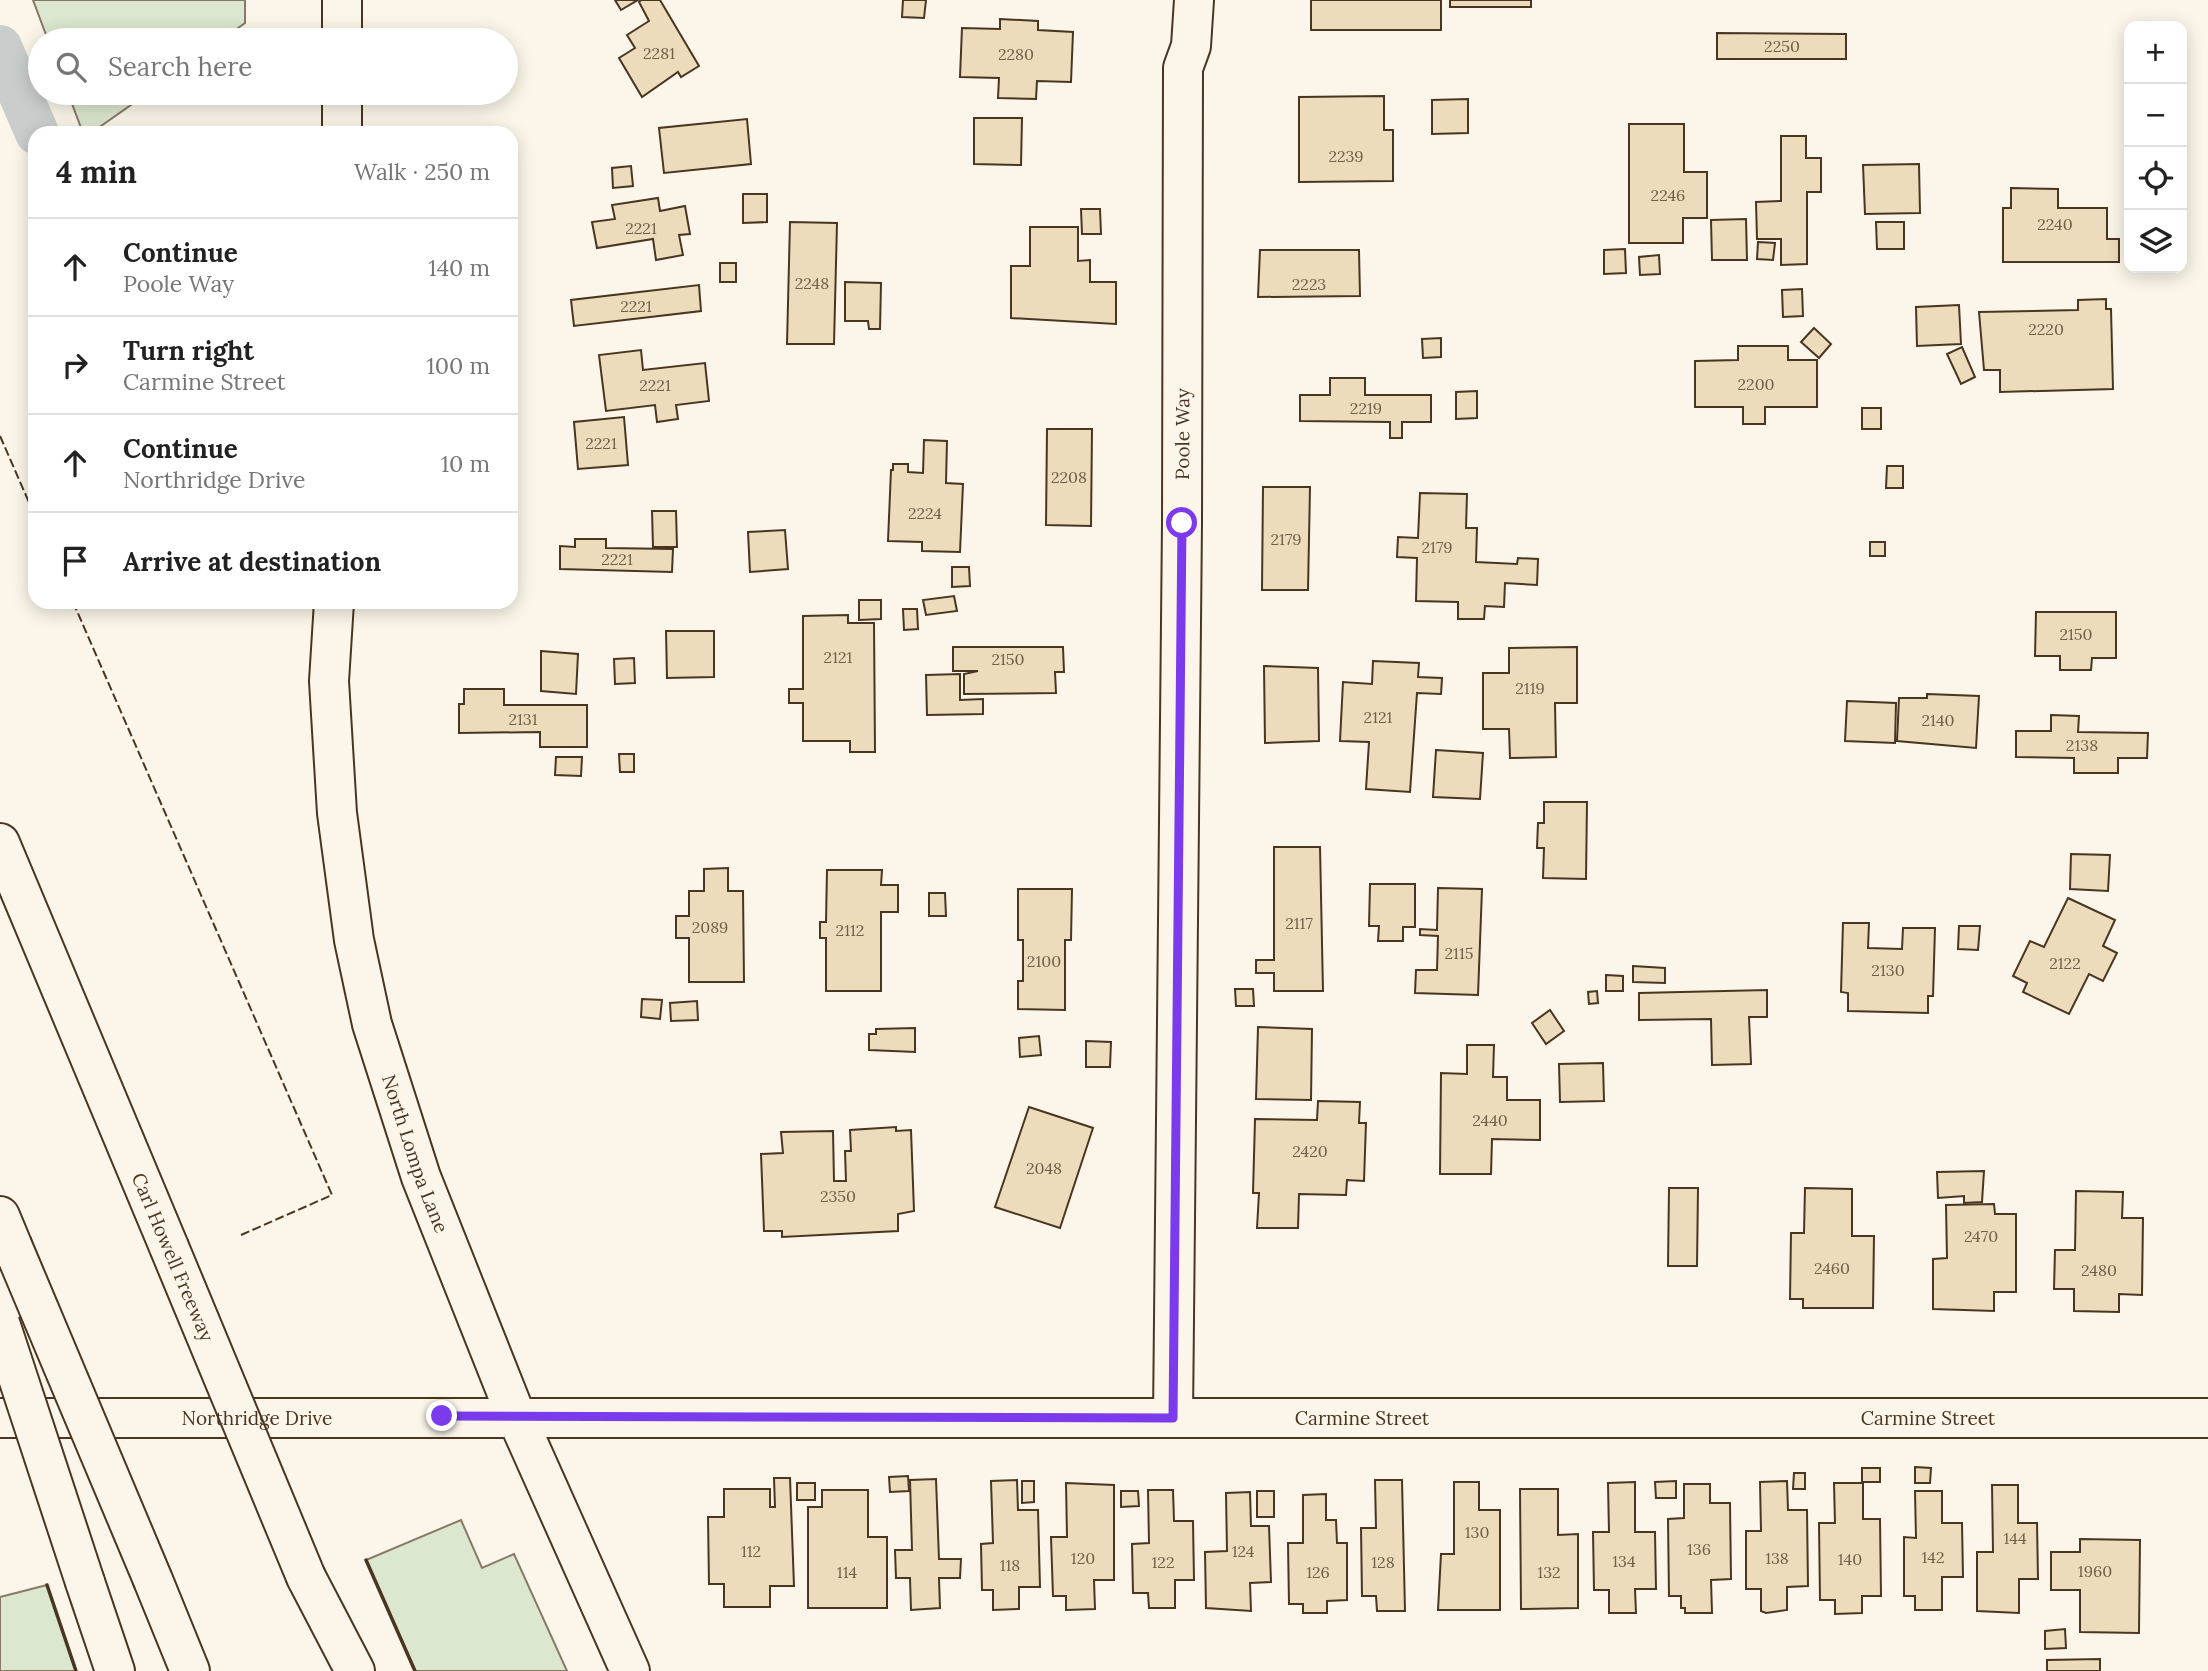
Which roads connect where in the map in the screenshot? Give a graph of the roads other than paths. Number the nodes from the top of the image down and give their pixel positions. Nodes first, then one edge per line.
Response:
1 (342, 0) edge
2 (1194, 0) edge
3 (342, 28) edge
4 (342, 105) edge
5 (342, 126) edge
6 (334, 609) edge
7 (0, 843) edge
8 (6, 1231) edge
9 (0, 1323) edge
10 (516, 1416) junction
11 (0, 1418) edge
12 (1173, 1418) junction
13 (2208, 1418) edge
14 (306, 1577) junction
15 (115, 1671) edge
16 (190, 1671) edge
17 (344, 1671) edge
18 (355, 1671) edge
19 (630, 1671) edge

1 - 3 main road
2 - 12 main road, Poole Way
4 - 5 main road
6 - 10 main road, North Lompa Lane
7 - 14 main road, Carl Howell Freeway, bridge
8 - 16 main road, bridge
9 - 15 main road, bridge
10 - 11 main road, Northridge Drive
10 - 12 main road, Carmine Street
10 - 19 main road, North Lompa Lane
12 - 13 main road, Carmine Street
14 - 17 main road, Carl Howell Freeway
14 - 18 main road

